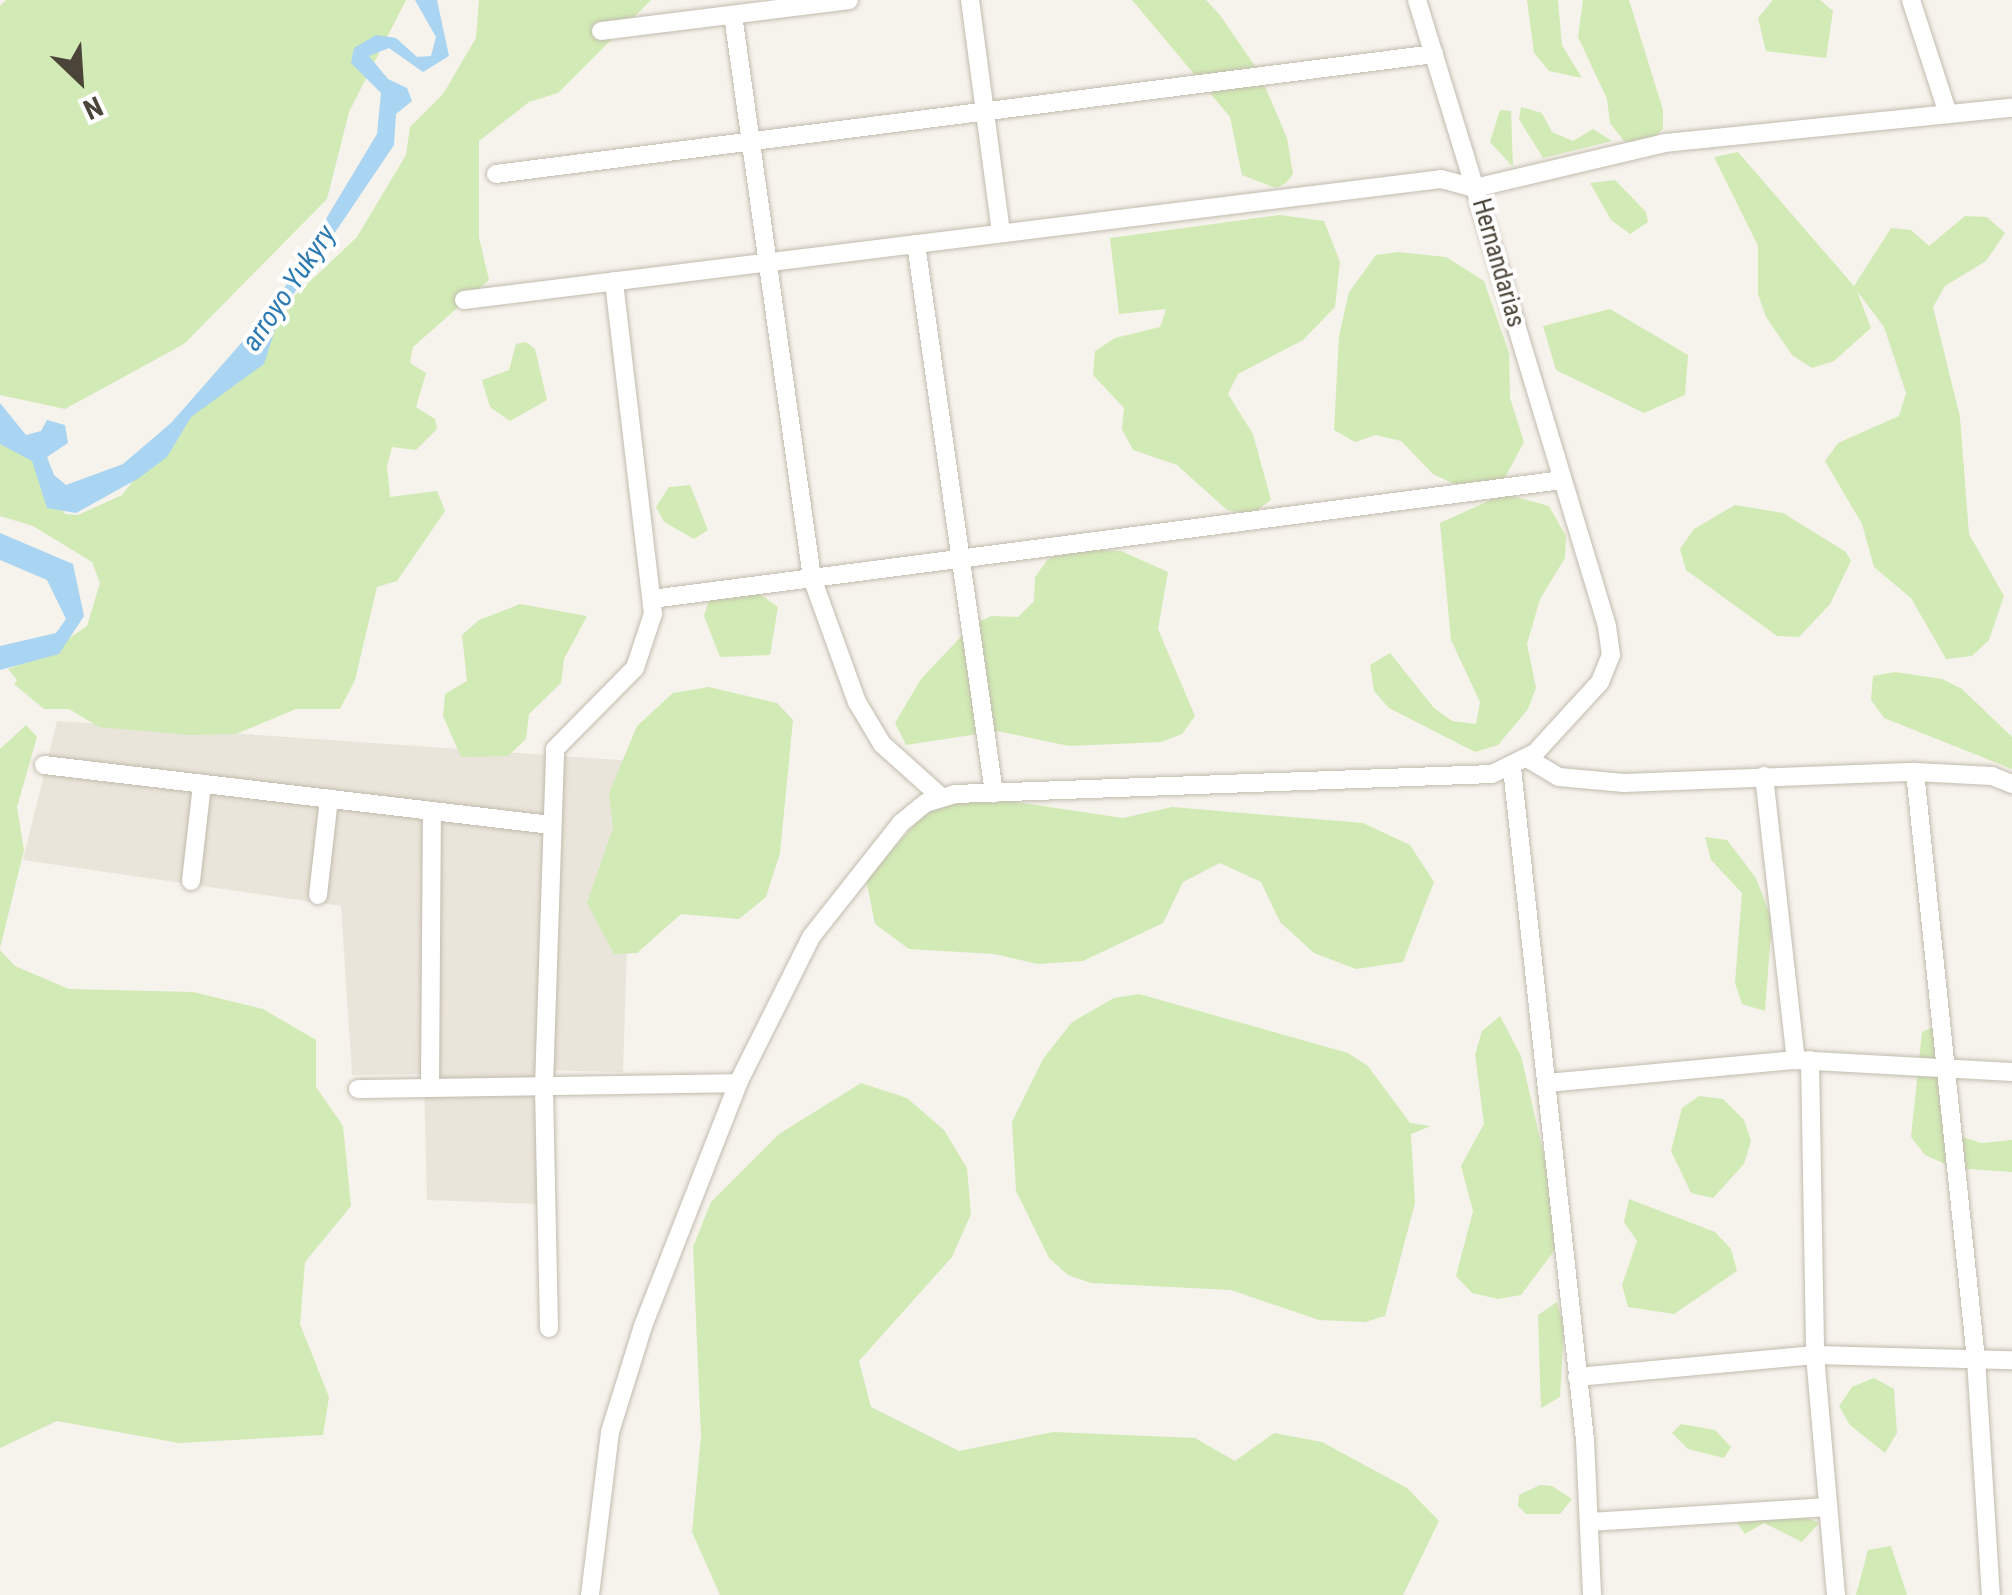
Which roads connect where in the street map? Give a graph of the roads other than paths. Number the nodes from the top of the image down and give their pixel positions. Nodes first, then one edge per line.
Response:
1 (850, 0) edge
2 (970, 0) edge
3 (1417, 0) edge
4 (1911, 0) edge
5 (733, 15) junction
6 (601, 31) dead end
7 (1434, 54) junction
8 (2012, 108) edge
9 (984, 109) junction
10 (1948, 114) junction
11 (752, 140) junction
12 (496, 174) dead end
13 (1475, 188) junction
14 (1001, 234) junction
15 (916, 244) junction
16 (770, 262) junction
17 (614, 281) junction
18 (464, 300) dead end
19 (1562, 480) junction
20 (965, 558) junction
21 (812, 578) junction
22 (652, 599) junction
23 (1519, 763) junction
24 (44, 765) dead end
25 (1915, 772) junction
26 (1764, 776) junction
27 (202, 784) junction
28 (2012, 784) edge
29 (994, 793) junction
30 (940, 797) junction
31 (329, 799) junction
32 (432, 811) junction
33 (552, 825) junction
34 (191, 881) dead end
35 (318, 895) dead end
36 (1803, 1060) junction
37 (1946, 1067) junction
38 (2012, 1072) edge
39 (738, 1083) junction
40 (1547, 1083) junction
41 (544, 1086) junction
42 (430, 1088) junction
43 (358, 1089) dead end
44 (549, 1328) dead end
45 (1815, 1355) junction
46 (1976, 1360) junction
47 (2012, 1360) edge
48 (1578, 1377) junction
49 (1828, 1507) junction
50 (1591, 1522) junction
51 (590, 1595) edge
52 (1592, 1595) edge
53 (1836, 1595) edge
54 (1991, 1595) edge

1 - 5 street
2 - 9 street
3 - 7 street
4 - 10 street
5 - 6 street
5 - 11 street
7 - 9 street
7 - 13 street
8 - 10 street, Hernandarias
9 - 11 street
9 - 14 street
10 - 13 street, Hernandarias
11 - 12 street
11 - 16 street
13 - 14 street
13 - 19 street, Hernandarias
14 - 15 street
15 - 16 street
15 - 20 street
16 - 17 street
16 - 21 street
17 - 18 street
17 - 22 street
19 - 20 street
19 - 23 street, Hernandarias
20 - 21 street
20 - 29 street
21 - 22 street
21 - 30 street
22 - 33 street
23 - 26 street
23 - 29 street
23 - 40 street
24 - 27 street
25 - 26 street
25 - 28 street
25 - 37 street
26 - 36 street
27 - 31 street
27 - 34 street
29 - 30 street
30 - 39 street
31 - 32 street
31 - 35 street
32 - 33 street
32 - 42 street
33 - 41 street
36 - 37 street
36 - 40 street
36 - 45 street
37 - 38 street
37 - 46 street
39 - 41 street
39 - 51 street
40 - 48 street
41 - 42 street
41 - 44 street
42 - 43 street
45 - 46 street
45 - 48 street
45 - 49 street
46 - 47 street
46 - 54 street
48 - 50 street
49 - 50 street
49 - 53 street
50 - 52 street

